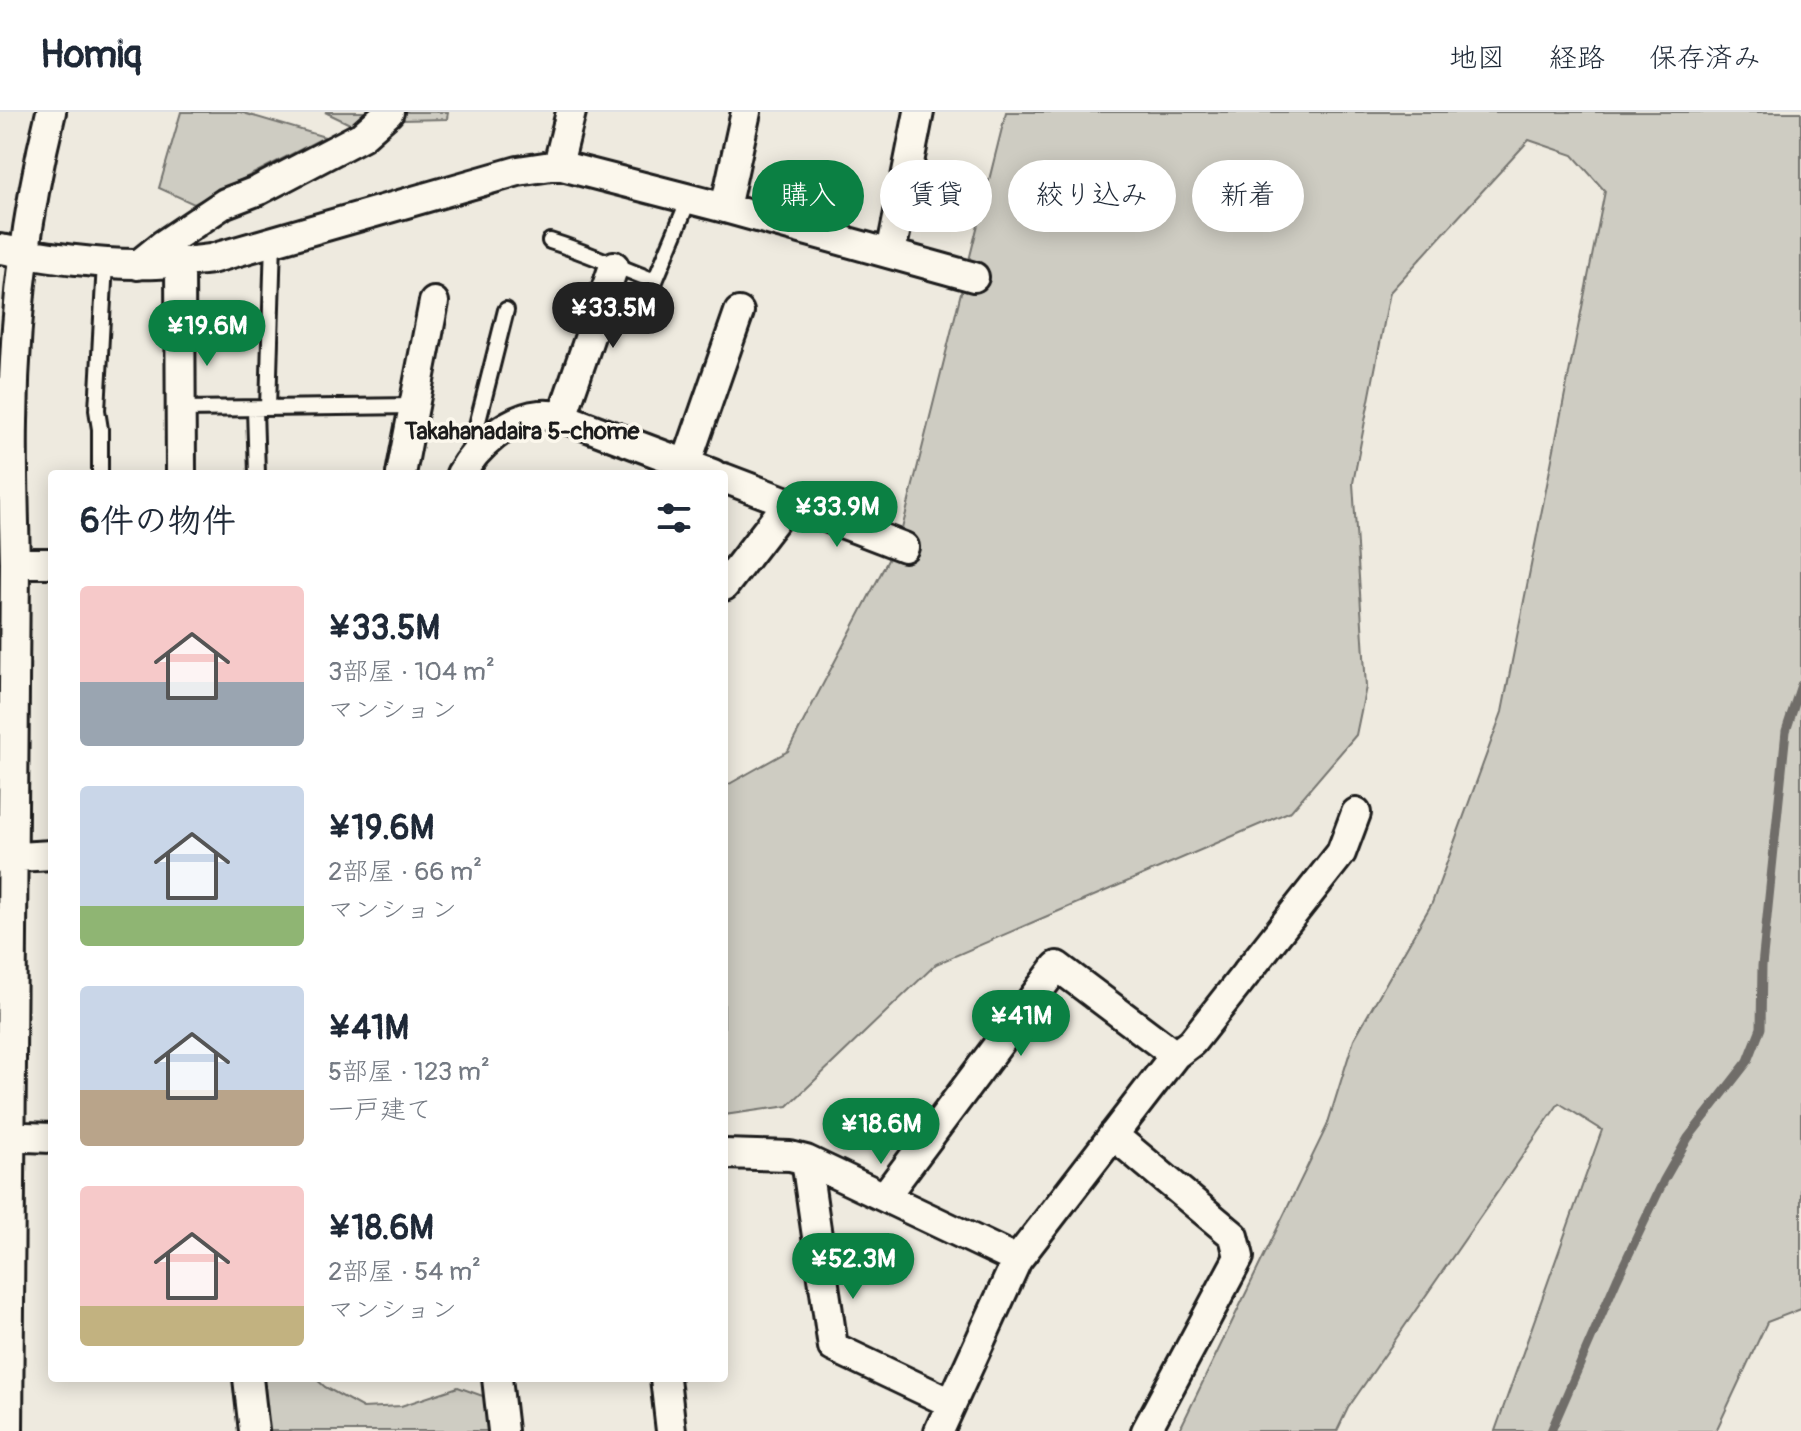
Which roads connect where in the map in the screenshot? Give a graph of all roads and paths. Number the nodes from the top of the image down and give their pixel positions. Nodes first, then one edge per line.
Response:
1 (51, 112) edge
2 (389, 112) edge
3 (571, 112) edge
4 (746, 112) edge
5 (919, 112) edge
6 (558, 165) junction
7 (689, 199) junction
8 (725, 208) junction
9 (273, 240) junction
10 (550, 241) dead end
11 (12, 251) edge
12 (891, 253) junction
13 (105, 263) junction
14 (180, 263) junction
15 (138, 265) junction
16 (614, 266) junction
17 (974, 277) dead end
18 (434, 302) dead end
19 (506, 310) dead end
20 (739, 312) dead end
21 (414, 406) junction
22 (262, 408) junction
23 (181, 409) junction
24 (562, 417) junction
25 (686, 464) junction
26 (464, 469) edge
27 (100, 470) edge
28 (181, 470) edge
29 (257, 470) edge
30 (402, 470) edge
31 (702, 470) edge
32 (728, 480) edge
33 (788, 503) junction
34 (904, 547) dead end
35 (15, 563) junction
36 (48, 563) edge
37 (728, 581) edge
38 (1356, 813) dead end
39 (48, 855) edge
40 (6, 858) edge
41 (1175, 1055) junction
42 (1113, 1135) junction
43 (5, 1136) edge
44 (48, 1138) edge
45 (728, 1154) edge
46 (806, 1160) junction
47 (885, 1196) junction
48 (1017, 1260) junction
49 (4, 1303) edge
50 (248, 1382) edge
51 (497, 1382) edge
52 (665, 1382) edge
53 (951, 1403) junction
54 (8, 1431) edge
55 (254, 1431) edge
56 (503, 1431) edge
57 (671, 1431) edge
58 (939, 1431) edge
59 (1146, 1431) edge

1 - 11 street
2 - 15 street
3 - 6 street
4 - 8 street
5 - 12 street
6 - 7 street
6 - 9 street
7 - 8 street
7 - 16 lane
8 - 12 street
9 - 14 street
9 - 22 lane
10 - 16 lane
11 - 13 street
11 - 35 street
12 - 17 street
13 - 15 street
13 - 27 lane
14 - 15 street
14 - 23 street
16 - 24 street
18 - 21 street
19 - 26 lane
20 - 25 street
21 - 22 lane
21 - 30 street
22 - 23 lane
22 - 29 lane
23 - 28 street
24 - 25 street
24 - 26 street
25 - 31 street
32 - 33 street
33 - 34 street
33 - 37 street
35 - 36 street
35 - 40 street
38 - 41 street
39 - 40 street
40 - 43 street
41 - 42 street
41 - 47 street
42 - 48 street
42 - 59 street
43 - 44 street
43 - 49 street
45 - 46 street
46 - 47 street
46 - 53 street
47 - 48 street
48 - 53 street
49 - 54 street
50 - 55 street
51 - 56 street
52 - 57 street
53 - 58 street

